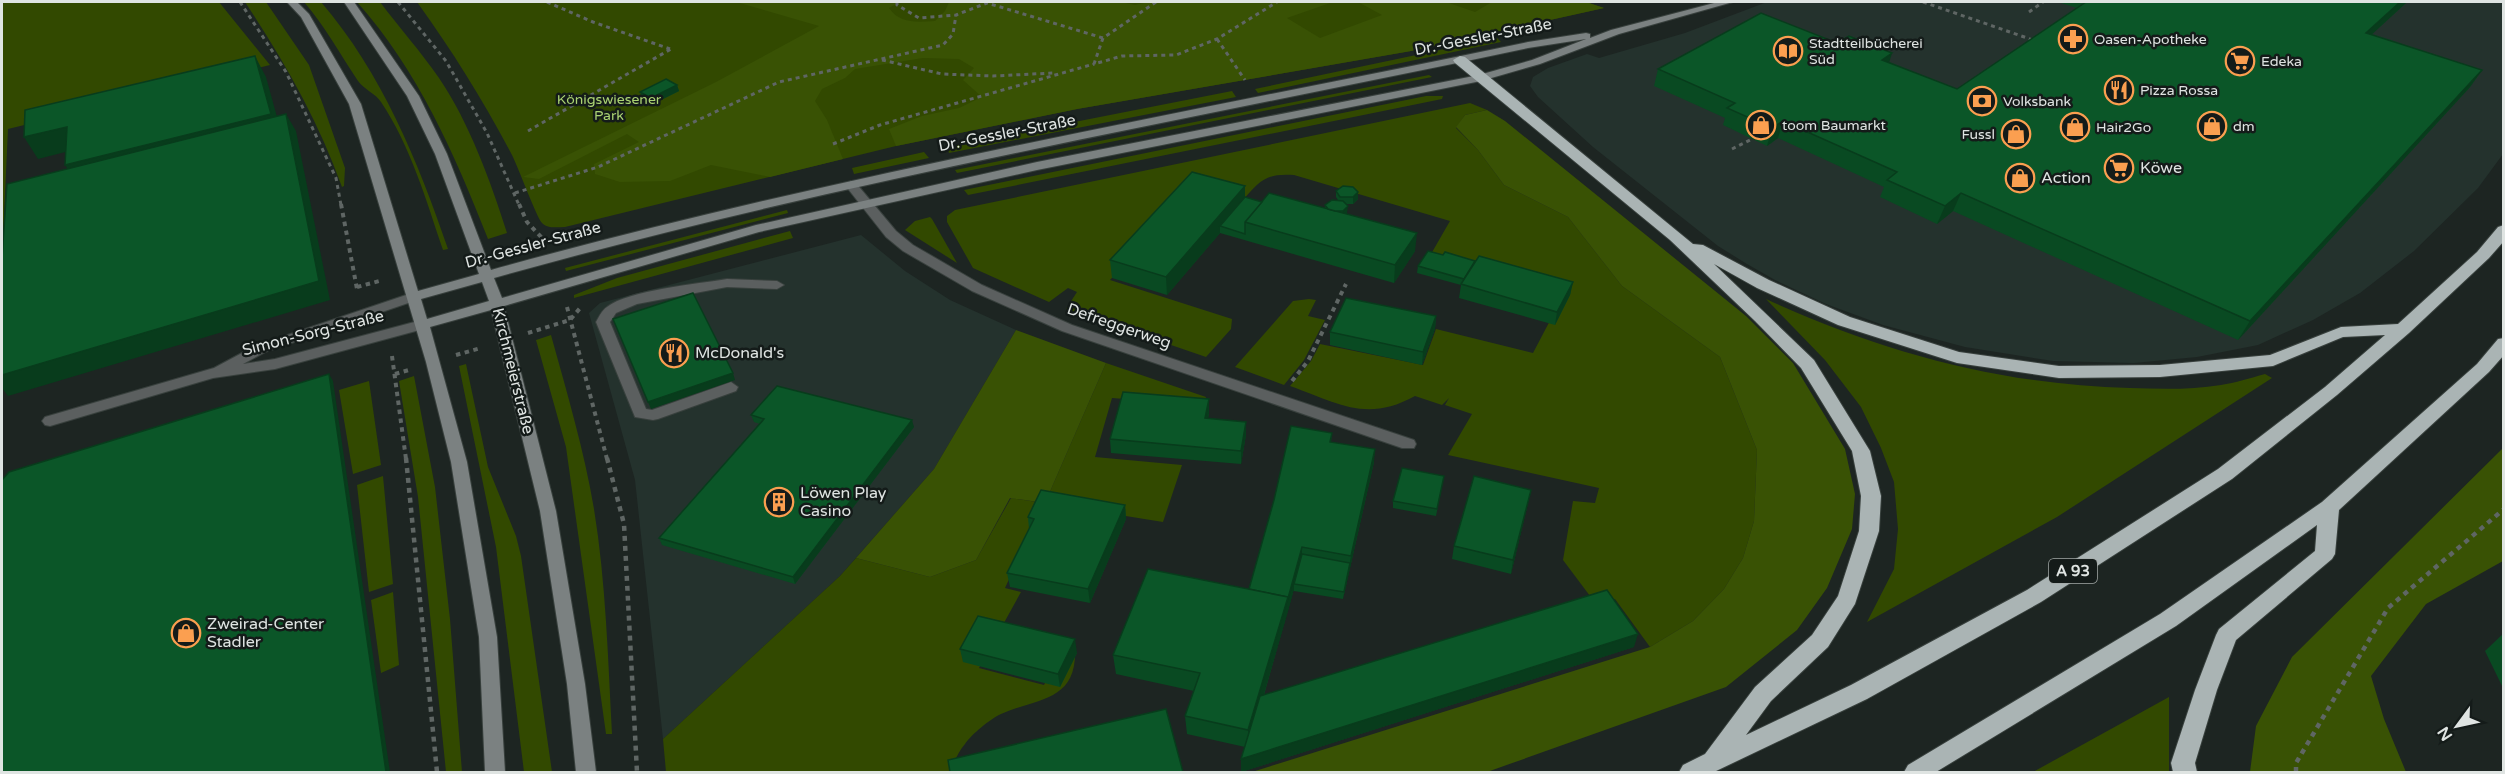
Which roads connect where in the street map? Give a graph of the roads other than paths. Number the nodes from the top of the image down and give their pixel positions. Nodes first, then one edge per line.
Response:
1 (292, 2) edge
2 (349, 2) edge
3 (1728, 2) edge
4 (1615, 32) junction
5 (1460, 60) junction
6 (1481, 78) junction
7 (851, 184) junction
8 (867, 204) junction
9 (2504, 230) edge
10 (1676, 237) junction
11 (485, 276) junction
12 (777, 285) dead end
13 (412, 297) junction
14 (497, 304) junction
15 (422, 325) junction
16 (2403, 329) junction
17 (2504, 343) edge
18 (213, 373) junction
19 (730, 387) dead end
20 (50, 421) dead end
21 (1408, 444) dead end
22 (2329, 507) junction
23 (1701, 768) edge
24 (495, 772) edge
25 (586, 772) edge
26 (1916, 772) edge
27 (2185, 772) edge

1 - 13 main road
2 - 11 main road, Kirchmeierstraße
3 - 4 main road, Dr.-Gessler-Straße
4 - 5 main road, Dr.-Gessler-Straße
4 - 6 main road, Dr.-Gessler-Straße
5 - 6 highway
5 - 7 main road, Dr.-Gessler-Straße
6 - 8 main road, Dr.-Gessler-Straße
6 - 10 highway
7 - 8 street, Defreggerweg
7 - 11 main road, Dr.-Gessler-Straße
8 - 14 main road, Dr.-Gessler-Straße
8 - 21 street, Defreggerweg
9 - 16 highway, A 93
10 - 16 highway
10 - 23 highway
11 - 13 main road, Dr.-Gessler-Straße
11 - 14 main road, Kirchmeierstraße
12 - 19 street
13 - 15 main road
13 - 18 street, Simon-Sorg-Straße
14 - 15 main road, Dr.-Gessler-Straße
14 - 25 main road, Kirchmeierstraße
15 - 18 street, Simon-Sorg-Straße
15 - 24 main road
16 - 23 highway, A 93
17 - 22 highway
18 - 20 street, Simon-Sorg-Straße
22 - 26 highway
22 - 27 highway

